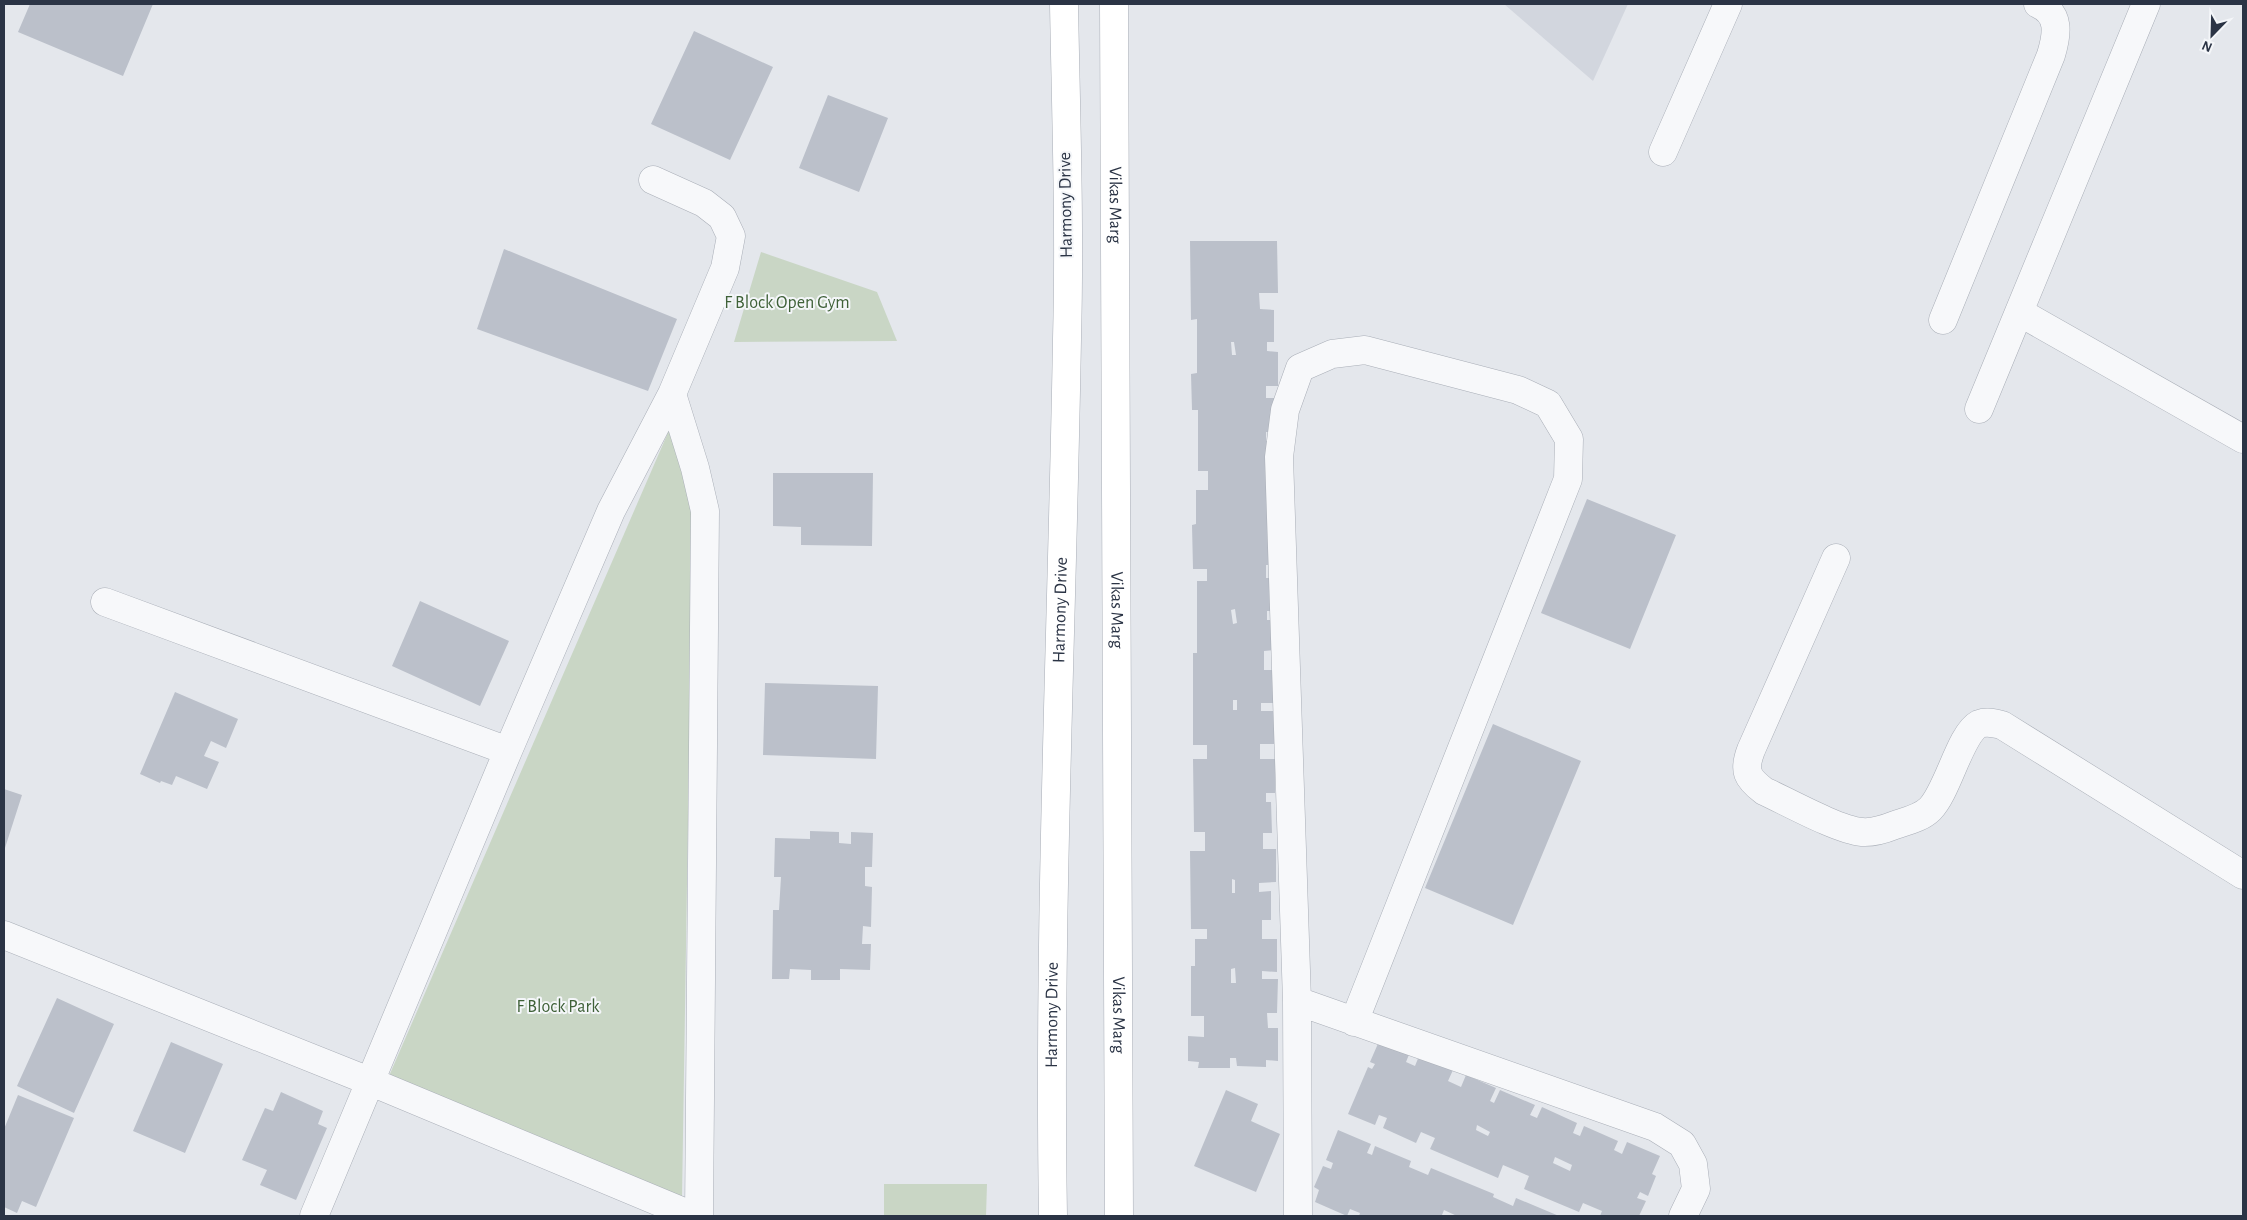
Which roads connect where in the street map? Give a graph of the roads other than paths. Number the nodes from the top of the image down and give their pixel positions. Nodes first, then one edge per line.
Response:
1 (1064, 4) edge
2 (1114, 4) edge
3 (1728, 4) edge
4 (2038, 4) edge
5 (2146, 4) edge
6 (1663, 152) dead end
7 (653, 180) dead end
8 (2019, 312) junction
9 (1943, 320) dead end
10 (672, 394) junction
11 (1979, 409) dead end
12 (2243, 439) edge
13 (1836, 558) dead end
14 (105, 602) dead end
15 (508, 751) junction
16 (2243, 875) edge
17 (4, 936) edge
18 (1297, 1001) junction
19 (1354, 1022) junction
20 (369, 1081) junction
21 (314, 1216) edge
22 (693, 1216) edge
23 (699, 1216) edge
24 (1052, 1216) edge
25 (1119, 1216) edge
26 (1298, 1216) edge
27 (1683, 1216) edge

1 - 24 main road, Harmony Drive
2 - 25 main road, Vikas Marg
3 - 6 street
4 - 9 street
5 - 8 street
7 - 10 street
8 - 11 street
8 - 12 street
10 - 15 street
10 - 23 street
13 - 16 street
14 - 15 street
15 - 20 street
17 - 20 street
18 - 19 street
18 - 19 street
18 - 26 street
19 - 27 street
20 - 21 street
20 - 22 street

